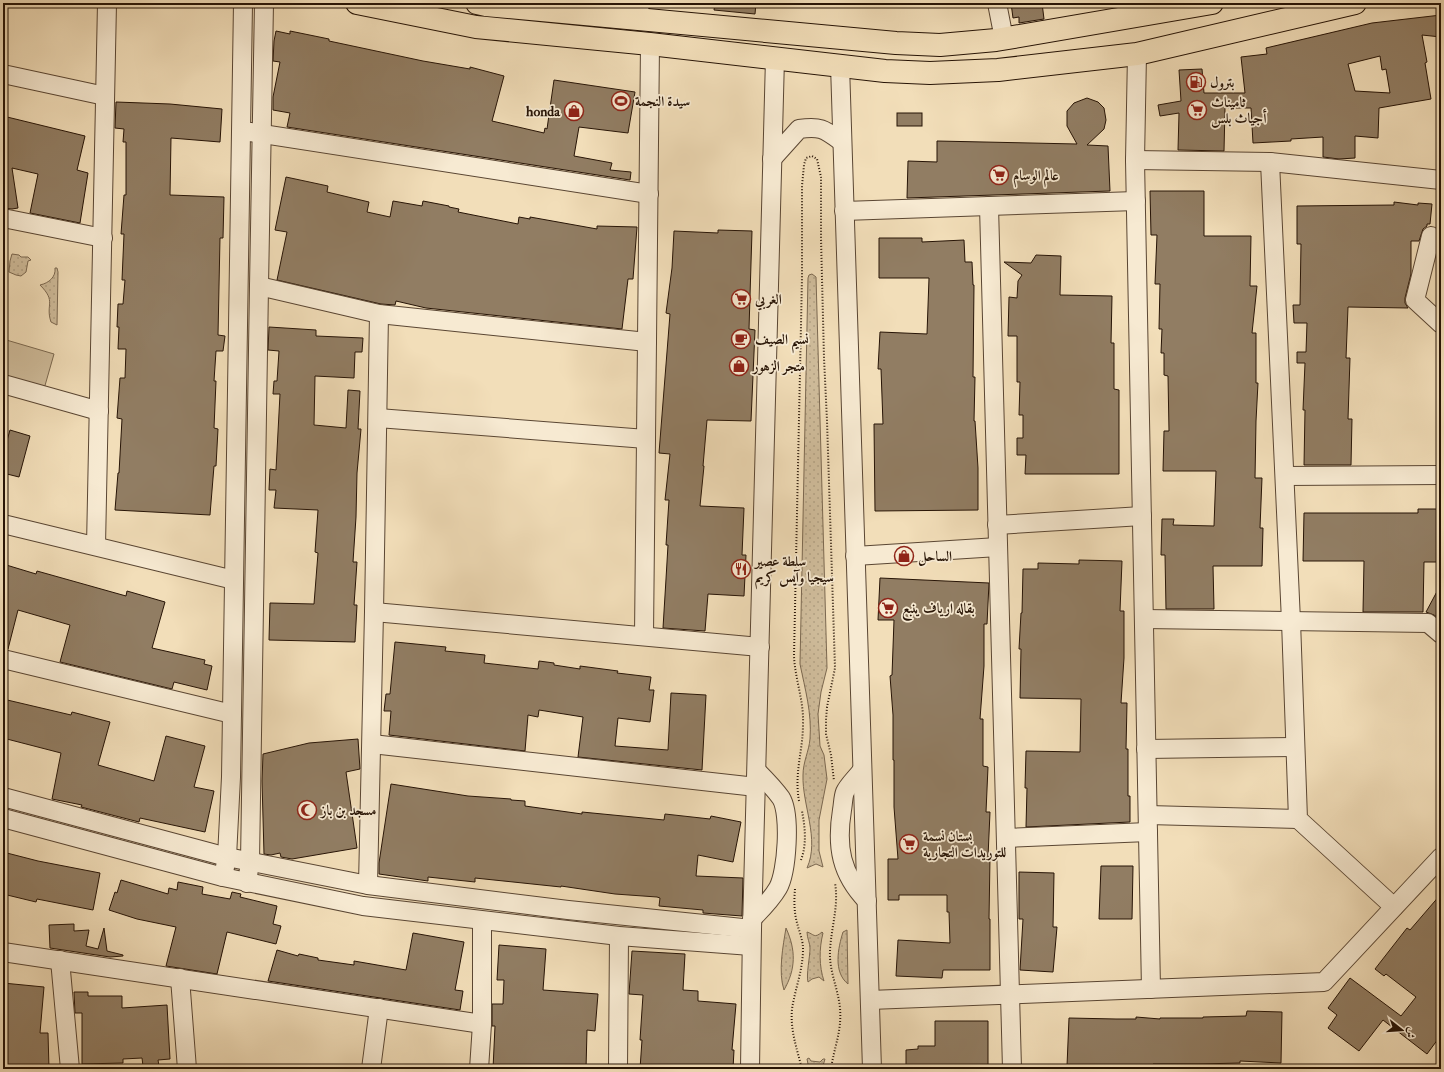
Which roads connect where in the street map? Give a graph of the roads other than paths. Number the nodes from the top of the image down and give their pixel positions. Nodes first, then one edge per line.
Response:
1 (107, 3) edge
2 (243, 3) edge
3 (264, 3) edge
4 (357, 3) edge
5 (477, 3) edge
6 (997, 3) edge
7 (1212, 3) edge
8 (1355, 3) edge
9 (639, 11) edge
10 (1004, 39) junction
11 (650, 44) junction
12 (1137, 54) junction
13 (775, 58) junction
14 (840, 65) junction
15 (3, 74) edge
16 (105, 96) junction
17 (242, 132) junction
18 (262, 134) junction
19 (842, 142) junction
20 (772, 159) junction
21 (1135, 160) junction
22 (1270, 162) junction
23 (1441, 180) edge
24 (649, 194) junction
25 (1136, 201) junction
26 (988, 206) junction
27 (844, 211) junction
28 (3, 218) edge
29 (102, 238) junction
30 (1441, 245) edge
31 (259, 286) junction
32 (379, 314) junction
33 (1441, 324) edge
34 (647, 342) junction
35 (3, 384) edge
36 (99, 411) junction
37 (378, 418) junction
38 (646, 439) junction
39 (1441, 475) edge
40 (1285, 476) junction
41 (1142, 516) junction
42 (3, 524) edge
43 (997, 525) junction
44 (96, 546) junction
45 (998, 547) junction
46 (855, 556) junction
47 (234, 580) junction
48 (374, 612) junction
49 (1144, 619) junction
50 (1291, 621) junction
51 (1441, 634) edge
52 (644, 636) junction
53 (760, 647) junction
54 (3, 659) edge
55 (232, 714) junction
56 (372, 744) junction
57 (1296, 747) junction
58 (1146, 749) junction
59 (862, 770) junction
60 (756, 779) junction
61 (3, 797) edge
62 (3, 818) edge
63 (1298, 819) junction
64 (1148, 823) junction
65 (1006, 838) junction
66 (228, 857) junction
67 (1441, 857) edge
68 (250, 862) junction
69 (223, 877) junction
70 (247, 883) junction
71 (368, 885) junction
72 (867, 901) junction
73 (1394, 907) junction
74 (482, 921) junction
75 (752, 931) junction
76 (619, 936) junction
77 (3, 952) edge
78 (60, 960) junction
79 (180, 978) junction
80 (1151, 989) junction
81 (1010, 994) junction
82 (870, 1000) junction
83 (379, 1008) junction
84 (482, 1024) junction
85 (70, 1069) edge
86 (187, 1069) edge
87 (371, 1069) edge
88 (479, 1069) edge
89 (618, 1069) edge
90 (750, 1069) edge
91 (872, 1069) edge
92 (1012, 1069) edge

1 - 16 street
2 - 17 street
3 - 18 street
4 - 11 main road
5 - 9 main road
6 - 10 street
7 - 10 main road
8 - 12 main road
9 - 10 main road
11 - 13 main road
11 - 24 street
12 - 14 main road
12 - 21 street
13 - 14 main road
13 - 20 street
14 - 19 street
15 - 16 street
16 - 29 street
17 - 18 street
17 - 47 street
18 - 24 street
18 - 31 street
19 - 20 street
19 - 27 street
20 - 53 street
21 - 22 street
21 - 25 street
22 - 23 street
22 - 40 street
24 - 34 street
25 - 26 street
25 - 41 street
26 - 27 street
26 - 43 street
27 - 46 street
28 - 29 street
29 - 36 street
30 - 33 street
31 - 32 street
31 - 68 street
32 - 34 street
32 - 37 street
34 - 38 street
35 - 36 street
36 - 44 street
37 - 38 street
37 - 48 street
38 - 52 street
39 - 40 street
40 - 50 street
41 - 43 street
41 - 49 street
42 - 44 street
43 - 45 street
44 - 47 street
45 - 46 street
45 - 65 street
46 - 59 street
47 - 55 street
48 - 52 street
48 - 56 street
49 - 50 street
49 - 58 street
50 - 51 street
50 - 57 street
52 - 53 street
53 - 60 street
54 - 55 street
55 - 66 street
56 - 60 street
56 - 71 street
57 - 58 street
57 - 63 street
58 - 64 street
59 - 72 street
59 - 72 street
60 - 75 street
60 - 75 street
61 - 66 street
62 - 69 street
63 - 64 street
63 - 73 street
64 - 65 street
64 - 80 street
65 - 81 street
66 - 68 street
66 - 69 street
67 - 73 street
68 - 70 street
68 - 71 street
69 - 70 street
70 - 74 street
71 - 75 street
72 - 82 street
73 - 80 street
74 - 76 street
74 - 84 street
75 - 76 street
75 - 90 street
76 - 89 street
77 - 78 street
78 - 79 street
78 - 85 street
79 - 83 street
79 - 86 street
80 - 81 street
81 - 82 street
81 - 92 street
82 - 91 street
83 - 84 street
83 - 87 street
84 - 88 street

